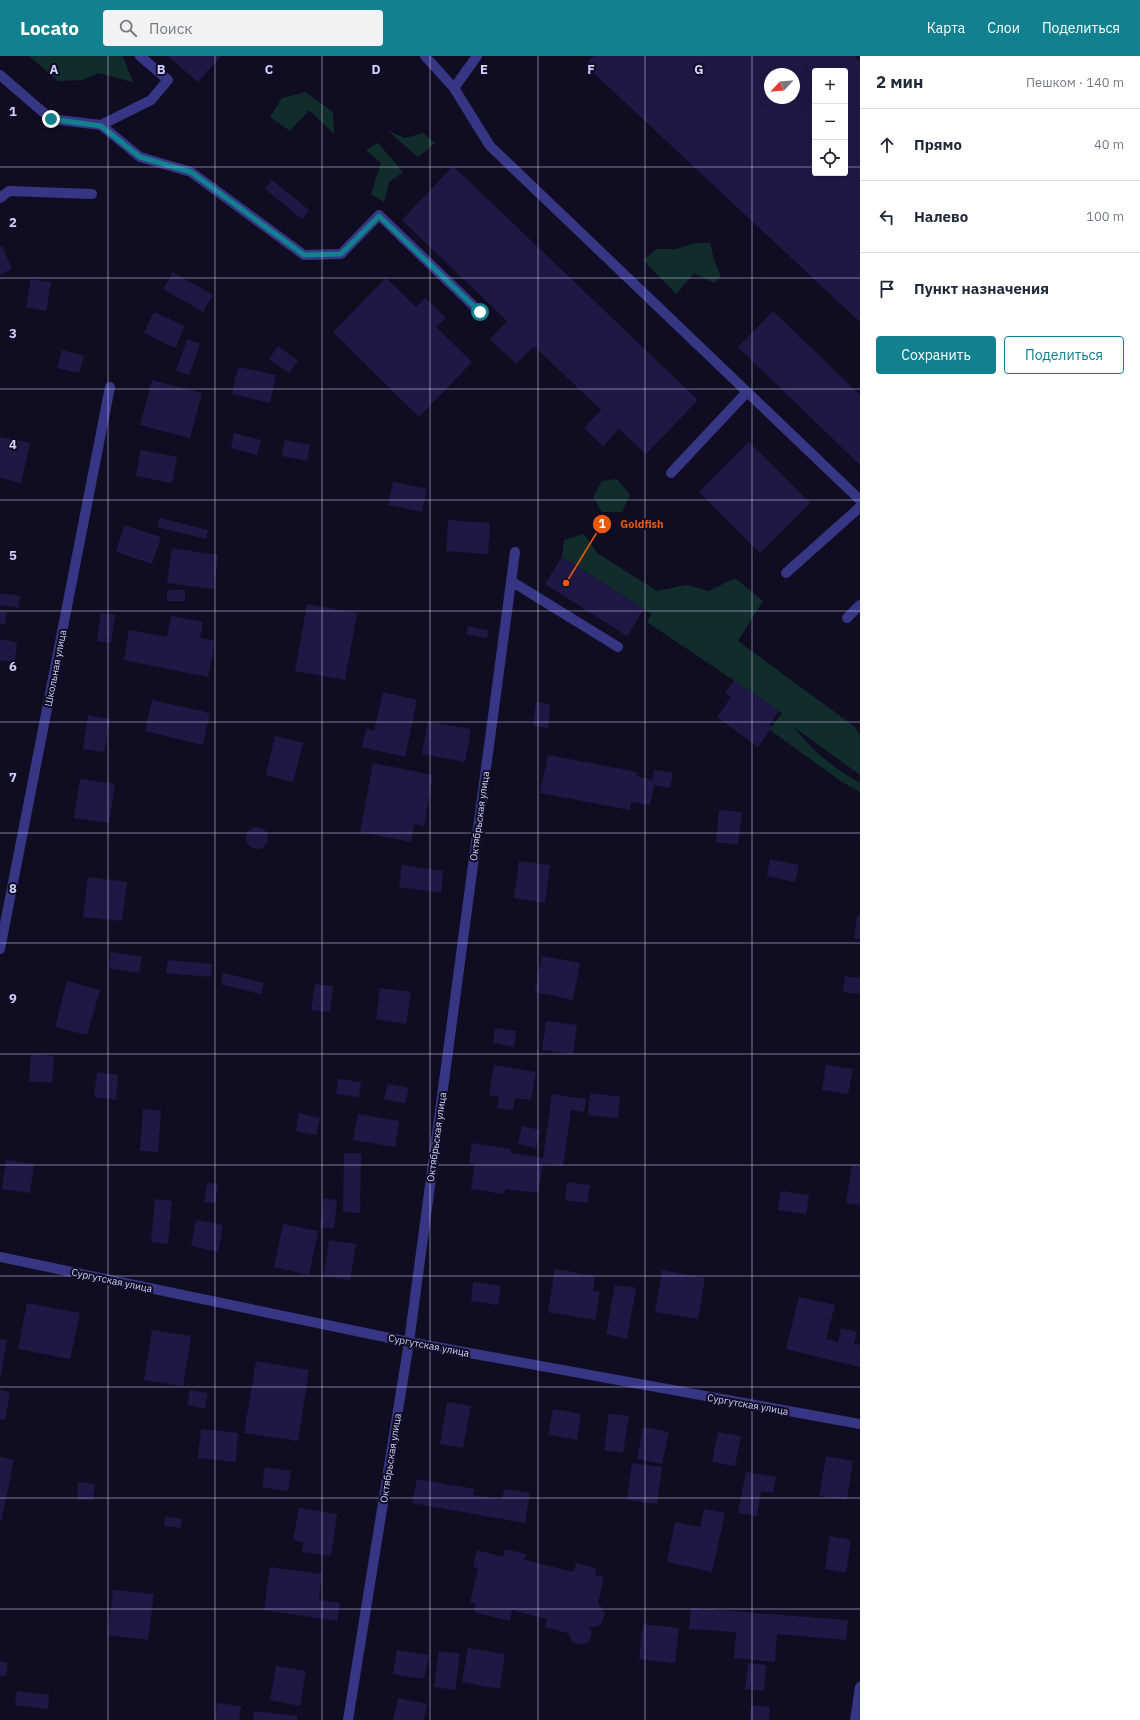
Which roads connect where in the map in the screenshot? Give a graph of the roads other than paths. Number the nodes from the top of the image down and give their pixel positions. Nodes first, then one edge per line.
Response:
1 (140, 56) edge
2 (425, 56) edge
3 (477, 56) edge
4 (0, 75) edge
5 (454, 88) junction
6 (101, 126) junction
7 (92, 194) dead end
8 (0, 198) edge
9 (480, 312) dead end
10 (110, 387) dead end
11 (747, 392) junction
12 (671, 473) dead end
13 (860, 500) edge
14 (860, 507) edge
15 (515, 552) dead end
16 (786, 572) dead end
17 (511, 581) junction
18 (860, 605) edge
19 (847, 618) dead end
20 (618, 646) dead end
21 (0, 949) edge
22 (0, 1257) edge
23 (408, 1342) junction
24 (860, 1424) edge
25 (860, 1687) edge
26 (348, 1720) edge
27 (855, 1720) edge

1 - 6 street
2 - 5 street
3 - 5 street
4 - 6 street
5 - 11 street
6 - 9 street
7 - 8 street
10 - 21 street, Школьная улица
11 - 12 street
11 - 13 street
14 - 16 street
15 - 17 street, Октябрьская улица
17 - 20 street
17 - 23 street, Октябрьская улица
18 - 19 street
22 - 23 street, Сургутская улица
23 - 24 street, Сургутская улица
23 - 26 street, Октябрьская улица
25 - 27 street

